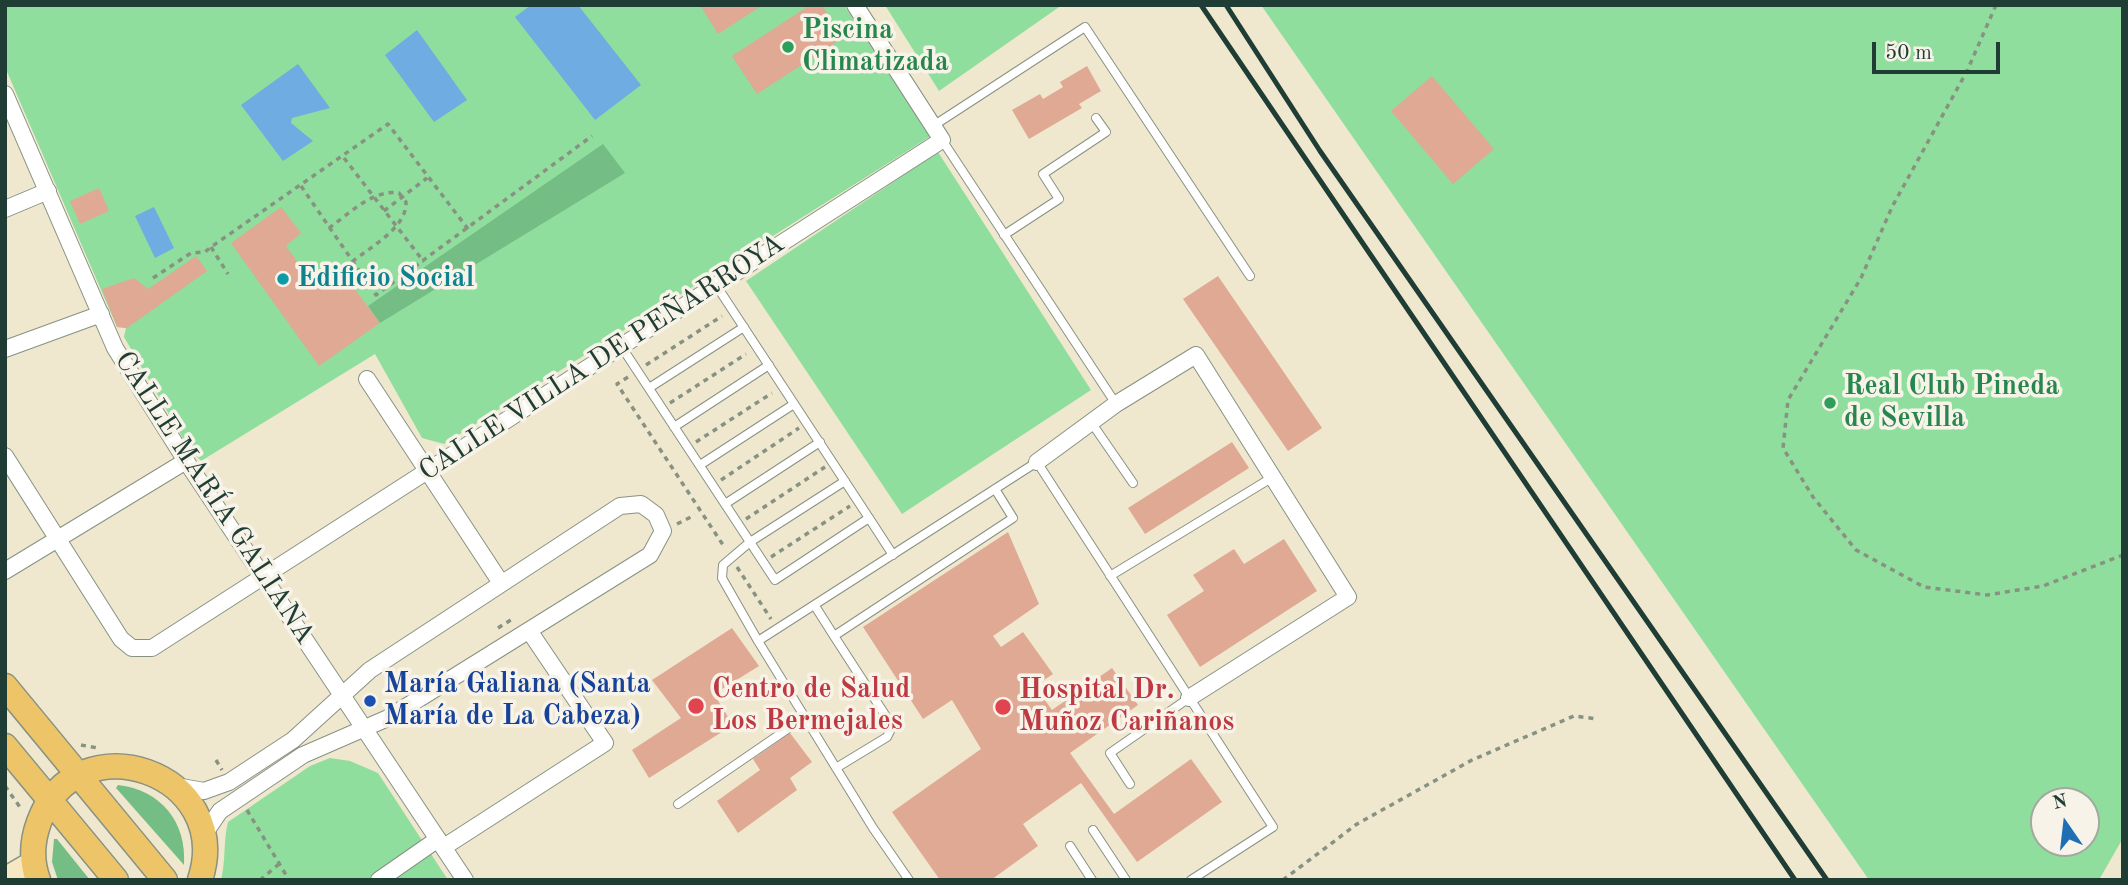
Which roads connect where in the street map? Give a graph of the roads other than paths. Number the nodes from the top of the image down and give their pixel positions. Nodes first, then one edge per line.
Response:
1 (855, 5) edge
2 (5, 94) edge
3 (1096, 118) dead end
4 (932, 123) junction
5 (942, 140) junction
6 (48, 191) junction
7 (5, 209) edge
8 (1004, 235) junction
9 (1250, 275) dead end
10 (716, 285) junction
11 (101, 314) junction
12 (744, 327) junction
13 (621, 346) junction
14 (5, 349) edge
15 (769, 365) junction
16 (367, 380) dead end
17 (649, 388) junction
18 (794, 404) junction
19 (1116, 404) junction
20 (1091, 422) junction
21 (674, 426) junction
22 (820, 442) junction
23 (5, 456) edge
24 (186, 461) junction
25 (1037, 462) junction
26 (700, 466) junction
27 (427, 470) junction
28 (1273, 477) junction
29 (845, 481) junction
30 (1133, 483) dead end
31 (995, 489) junction
32 (725, 504) junction
33 (869, 519) junction
34 (57, 538) junction
35 (750, 542) junction
36 (893, 555) junction
37 (5, 571) edge
38 (1110, 576) junction
39 (262, 577) junction
40 (501, 583) junction
41 (815, 606) junction
42 (530, 632) junction
43 (834, 636) junction
44 (758, 641) junction
45 (5, 686) edge
46 (343, 693) junction
47 (1189, 698) junction
48 (805, 718) junction
49 (367, 730) junction
50 (5, 746) edge
51 (836, 768) junction
52 (79, 776) junction
53 (171, 783) junction
54 (1130, 784) dead end
55 (50, 800) junction
56 (678, 804) dead end
57 (1093, 830) dead end
58 (441, 843) junction
59 (1070, 846) dead end
60 (205, 847) junction
61 (36, 871) edge
62 (5, 878) edge
63 (116, 880) edge
64 (165, 880) edge
65 (200, 880) edge
66 (379, 880) edge
67 (465, 880) edge
68 (909, 880) edge
69 (1091, 880) edge
70 (1126, 880) edge
71 (1191, 880) edge

1 - 4 street
2 - 6 street, CALLE MARÍA GALIANA
3 - 8 lane
4 - 5 street
4 - 9 lane
5 - 8 lane
5 - 10 street, CALLE VILLA DE PEÑARROYA
6 - 7 street
6 - 11 street, CALLE MARÍA GALIANA
8 - 19 lane
10 - 12 lane
10 - 13 street, CALLE VILLA DE PEÑARROYA
11 - 14 street
11 - 24 street, CALLE MARÍA GALIANA
12 - 15 lane
12 - 17 lane
13 - 17 lane
13 - 27 street, CALLE VILLA DE PEÑARROYA
15 - 18 lane
15 - 21 lane
16 - 27 street
17 - 21 lane
18 - 22 lane
18 - 26 lane
19 - 20 street
19 - 28 street
20 - 25 street
20 - 30 lane
21 - 26 lane
22 - 29 lane
22 - 32 lane
23 - 34 street
24 - 34 street
24 - 39 street, CALLE MARÍA GALIANA
25 - 31 lane
25 - 38 lane
26 - 32 lane
27 - 39 street, CALLE VILLA DE PEÑARROYA
27 - 40 street
28 - 38 lane
28 - 47 street
29 - 33 lane
29 - 35 lane
31 - 36 lane
31 - 43 lane
32 - 35 lane
33 - 35 lane
33 - 36 lane
34 - 37 street
34 - 39 street, CALLE VILLA DE PEÑARROYA
35 - 44 lane
36 - 41 lane
38 - 47 lane
39 - 46 street, CALLE MARÍA GALIANA
40 - 42 street
40 - 46 street
41 - 43 lane
41 - 44 lane
42 - 49 street
42 - 58 street
43 - 51 lane
44 - 48 lane
45 - 52 main road
46 - 49 street, CALLE MARÍA GALIANA
46 - 53 street
47 - 54 lane
47 - 71 lane
48 - 51 lane
48 - 56 lane
49 - 58 street, CALLE MARÍA GALIANA
49 - 60 street
50 - 55 main road
51 - 68 lane
52 - 53 main road
52 - 55 main road
52 - 64 main road
53 - 60 main road
55 - 61 main road
55 - 63 main road
57 - 70 lane
58 - 66 street
58 - 67 street, CALLE MARÍA GALIANA
59 - 69 lane
60 - 65 main road
61 - 62 main road

